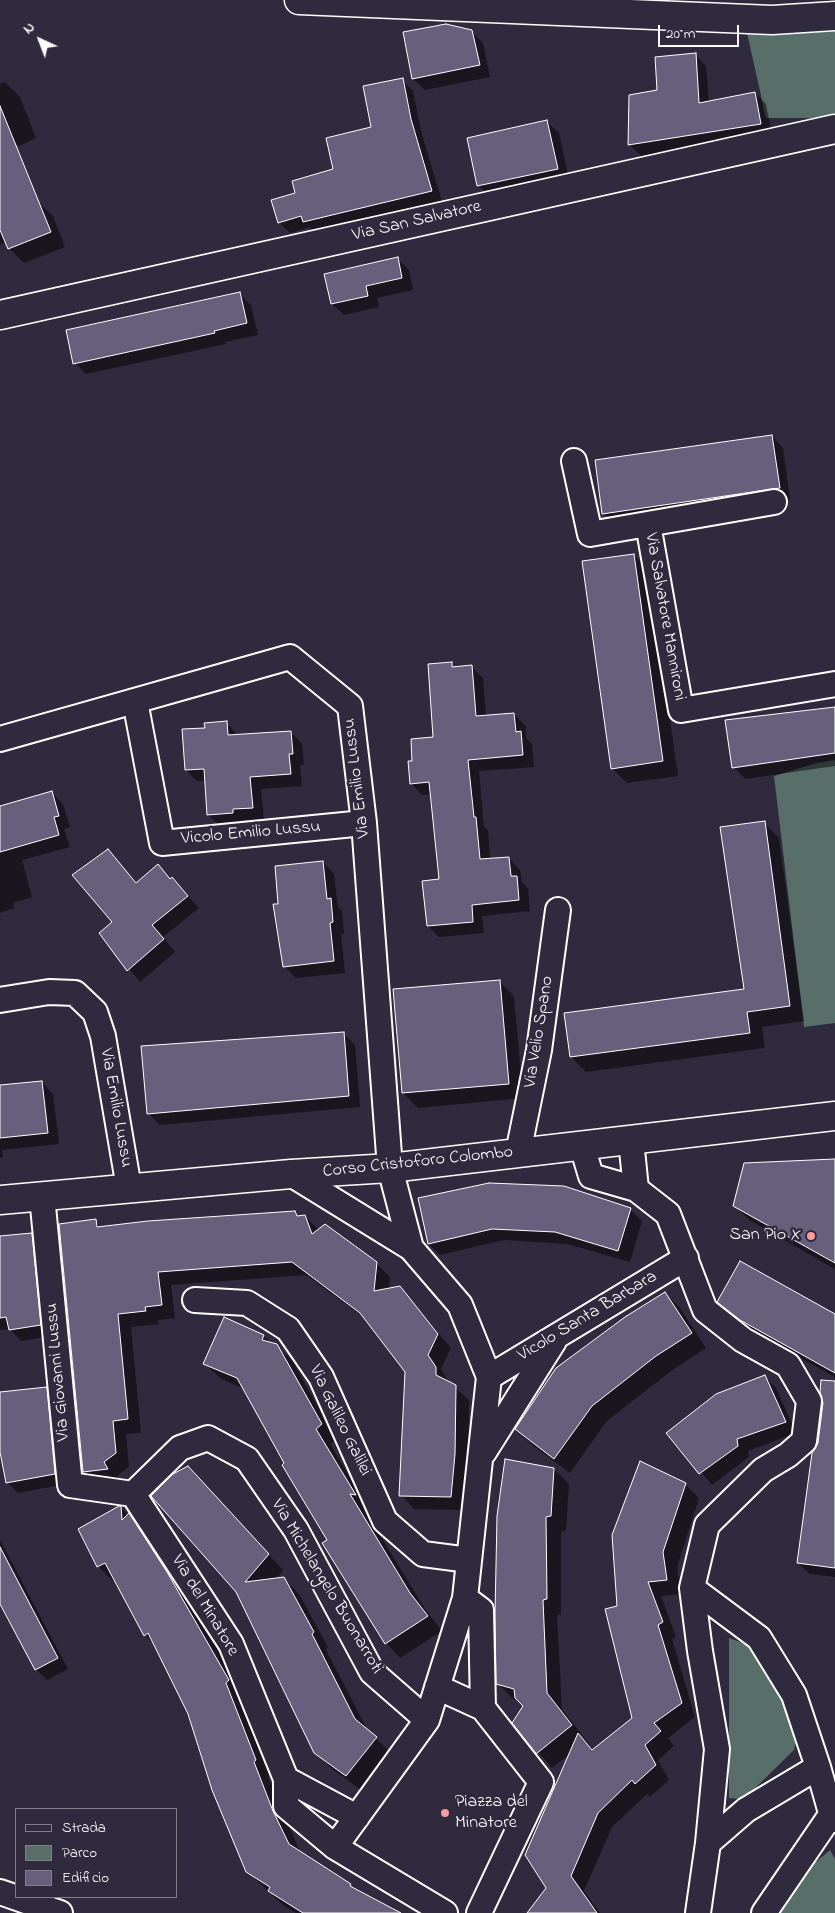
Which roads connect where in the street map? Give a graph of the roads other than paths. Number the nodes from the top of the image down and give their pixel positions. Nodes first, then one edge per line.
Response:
1 (299, 0) edge
2 (835, 16) edge
3 (835, 129) edge
4 (4, 309) edge
5 (574, 461) dead end
6 (774, 502) dead end
7 (648, 524) junction
8 (835, 684) edge
9 (135, 701) junction
10 (0, 739) edge
11 (364, 823) junction
12 (558, 910) dead end
13 (0, 1000) edge
14 (835, 1116) edge
15 (631, 1140) junction
16 (582, 1146) junction
17 (518, 1153) junction
18 (390, 1168) junction
19 (291, 1174) junction
20 (129, 1188) junction
21 (636, 1189) junction
22 (42, 1196) junction
23 (0, 1200) edge
24 (411, 1248) junction
25 (686, 1258) junction
26 (195, 1300) dead end
27 (556, 1336) junction
28 (489, 1377) junction
29 (482, 1456) junction
30 (133, 1494) junction
31 (469, 1560) junction
32 (692, 1588) junction
33 (465, 1598) junction
34 (437, 1687) junction
35 (483, 1708) junction
36 (427, 1720) junction
37 (818, 1767) junction
38 (286, 1779) junction
39 (834, 1814) edge
40 (357, 1817) junction
41 (708, 1843) junction
42 (335, 1847) junction
43 (0, 1892) edge
44 (15, 1897) edge
45 (17, 1898) edge
46 (60, 1913) edge
47 (445, 1913) edge
48 (479, 1913) edge
49 (698, 1913) edge
50 (764, 1913) edge

1 - 2 main road
3 - 4 main road, Via San Salvatore
5 - 7 street
6 - 7 street
7 - 8 street, Via Salvatore Mannironi
9 - 10 street, Via Emilio Lussu
9 - 11 street, Vicolo Emilio Lussu
9 - 11 street, Via Emilio Lussu
11 - 18 street, Via Emilio Lussu
12 - 17 street, Via Velio Spano
13 - 20 street, Via Emilio Lussu
14 - 15 main road, Corso Cristoforo Colombo
15 - 16 main road, Corso Cristoforo Colombo
15 - 21 street
16 - 17 main road, Corso Cristoforo Colombo
16 - 21 street
17 - 18 main road, Corso Cristoforo Colombo
18 - 19 main road, Corso Cristoforo Colombo
18 - 24 street, Via Emilio Lussu
19 - 20 main road, Corso Cristoforo Colombo
19 - 24 street
20 - 22 main road, Corso Cristoforo Colombo
21 - 25 street
22 - 23 main road, Corso Cristoforo Colombo
22 - 30 street, Via Giovanni Lussu
24 - 28 street
25 - 27 street, Vicolo Santa Barbara
25 - 32 street
26 - 31 street, Via Galileo Galilei
27 - 28 street, Vicolo Santa Barbara
27 - 29 street
28 - 29 street
29 - 31 street
30 - 36 street, Via Michelangelo Buonarroti
30 - 38 street, Via del Minatore
31 - 33 street
32 - 37 street
32 - 41 street
33 - 34 street
33 - 35 street
34 - 35 street
34 - 36 street
35 - 48 street
36 - 40 street
37 - 39 street
37 - 41 street
38 - 40 street
38 - 42 street, Via del Minatore
39 - 50 street
40 - 42 street
41 - 49 street
42 - 47 street
43 - 44 street
45 - 46 street

